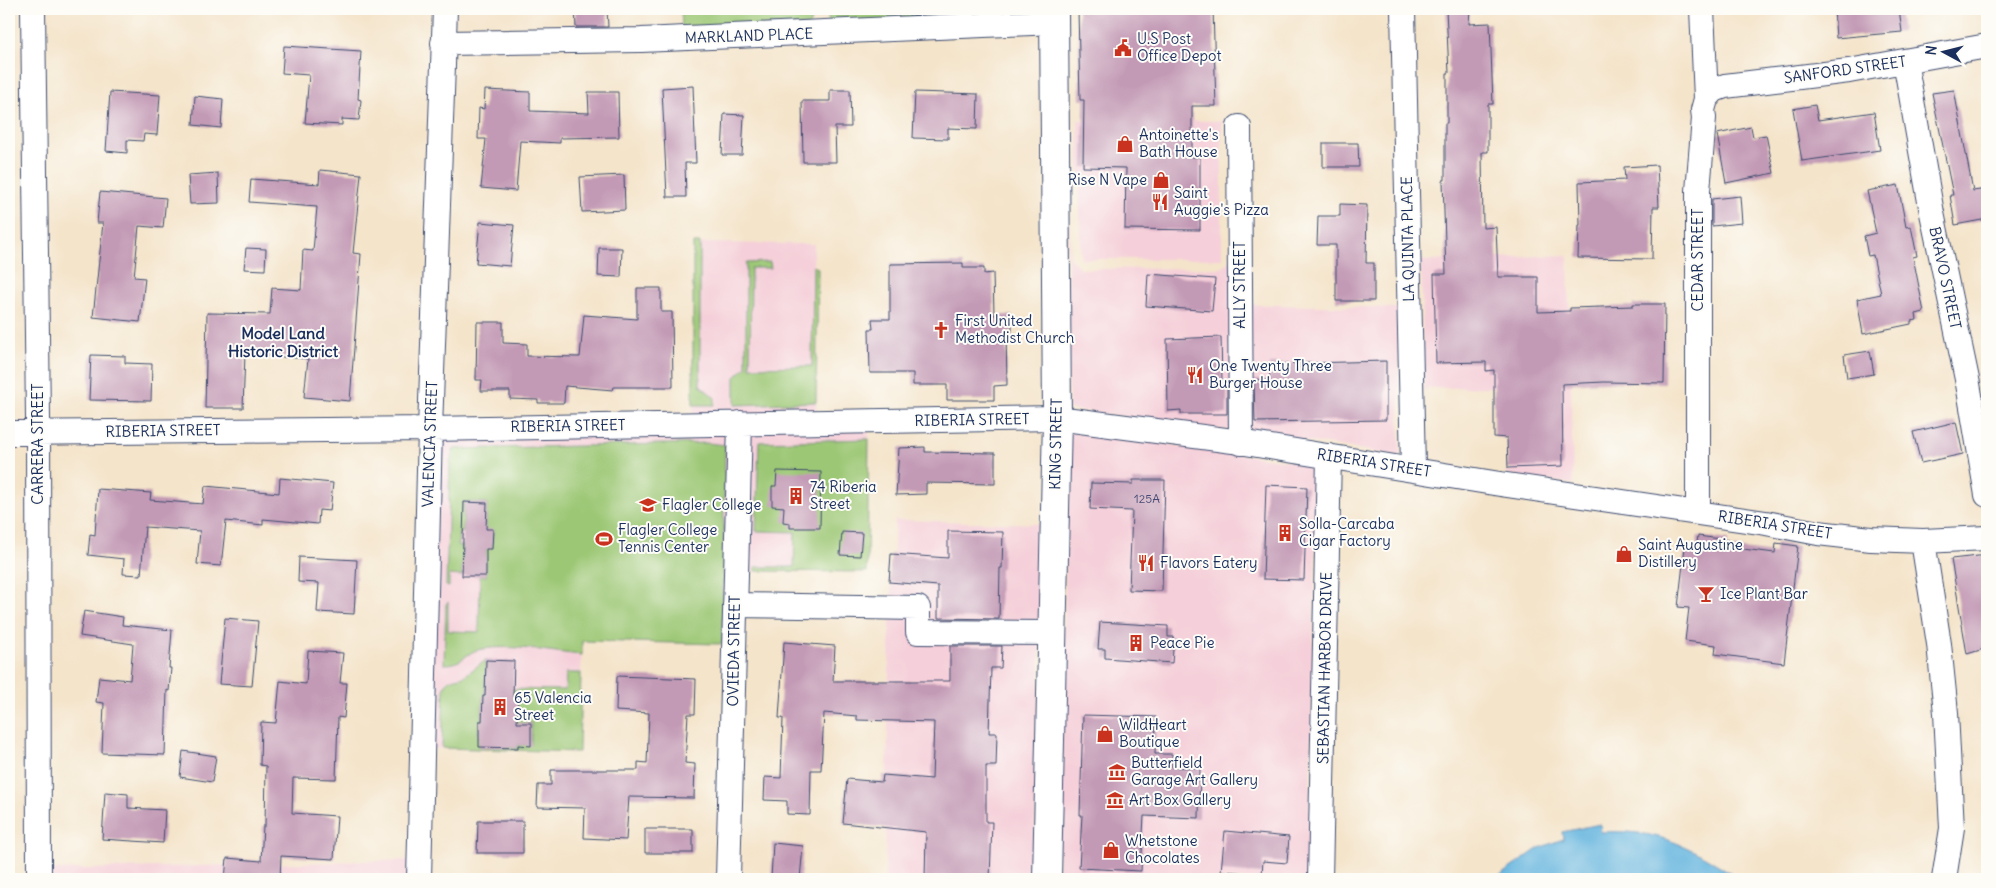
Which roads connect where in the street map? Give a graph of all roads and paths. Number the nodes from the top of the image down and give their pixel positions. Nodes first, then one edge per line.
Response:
1 (33, 9) edge
2 (445, 9) edge
3 (1403, 9) edge
4 (1702, 9) edge
5 (1054, 16) edge
6 (443, 43) junction
7 (1987, 46) edge
8 (1905, 61) junction
9 (1706, 99) junction
10 (1239, 128) dead end
11 (1978, 383) edge
12 (1057, 418) junction
13 (740, 423) junction
14 (430, 429) junction
15 (9, 433) edge
16 (38, 434) junction
17 (1242, 442) junction
18 (1329, 456) junction
19 (1413, 468) junction
20 (1987, 495) edge
21 (1698, 513) junction
22 (1987, 538) edge
23 (1923, 541) junction
24 (735, 605) junction
25 (1052, 633) junction
26 (39, 879) edge
27 (419, 879) edge
28 (728, 879) edge
29 (1046, 879) edge
30 (1320, 879) edge
31 (1944, 879) edge

1 - 16 street, CARRERA STREET
2 - 6 street, VALENCIA STREET
3 - 19 street, LA QUINTA PLACE
4 - 9 street, CEDAR STREET
5 - 6 street, MARKLAND PLACE
5 - 12 main road, KING STREET
6 - 14 street, VALENCIA STREET
7 - 8 street, SANFORD STREET
8 - 9 street, SANFORD STREET
8 - 11 street, BRAVO STREET
9 - 21 street, CEDAR STREET
10 - 17 street, ALLY STREET
11 - 20 street, BRAVO STREET
12 - 13 street, RIBERIA STREET
12 - 17 street, RIBERIA STREET
12 - 25 main road, KING STREET
13 - 14 street, RIBERIA STREET
13 - 24 street, OVIEDA STREET
14 - 16 street, RIBERIA STREET
14 - 27 street, VALENCIA STREET
15 - 16 street, RIBERIA STREET
16 - 26 street, CARRERA STREET
17 - 18 street, RIBERIA STREET
18 - 19 street, RIBERIA STREET
18 - 30 street, SEBASTIAN HARBOR DRIVE
19 - 21 street, RIBERIA STREET
21 - 23 street, RIBERIA STREET
22 - 23 street, RIBERIA STREET
23 - 31 street
24 - 25 street
24 - 28 street, OVIEDA STREET
25 - 29 main road, KING STREET

